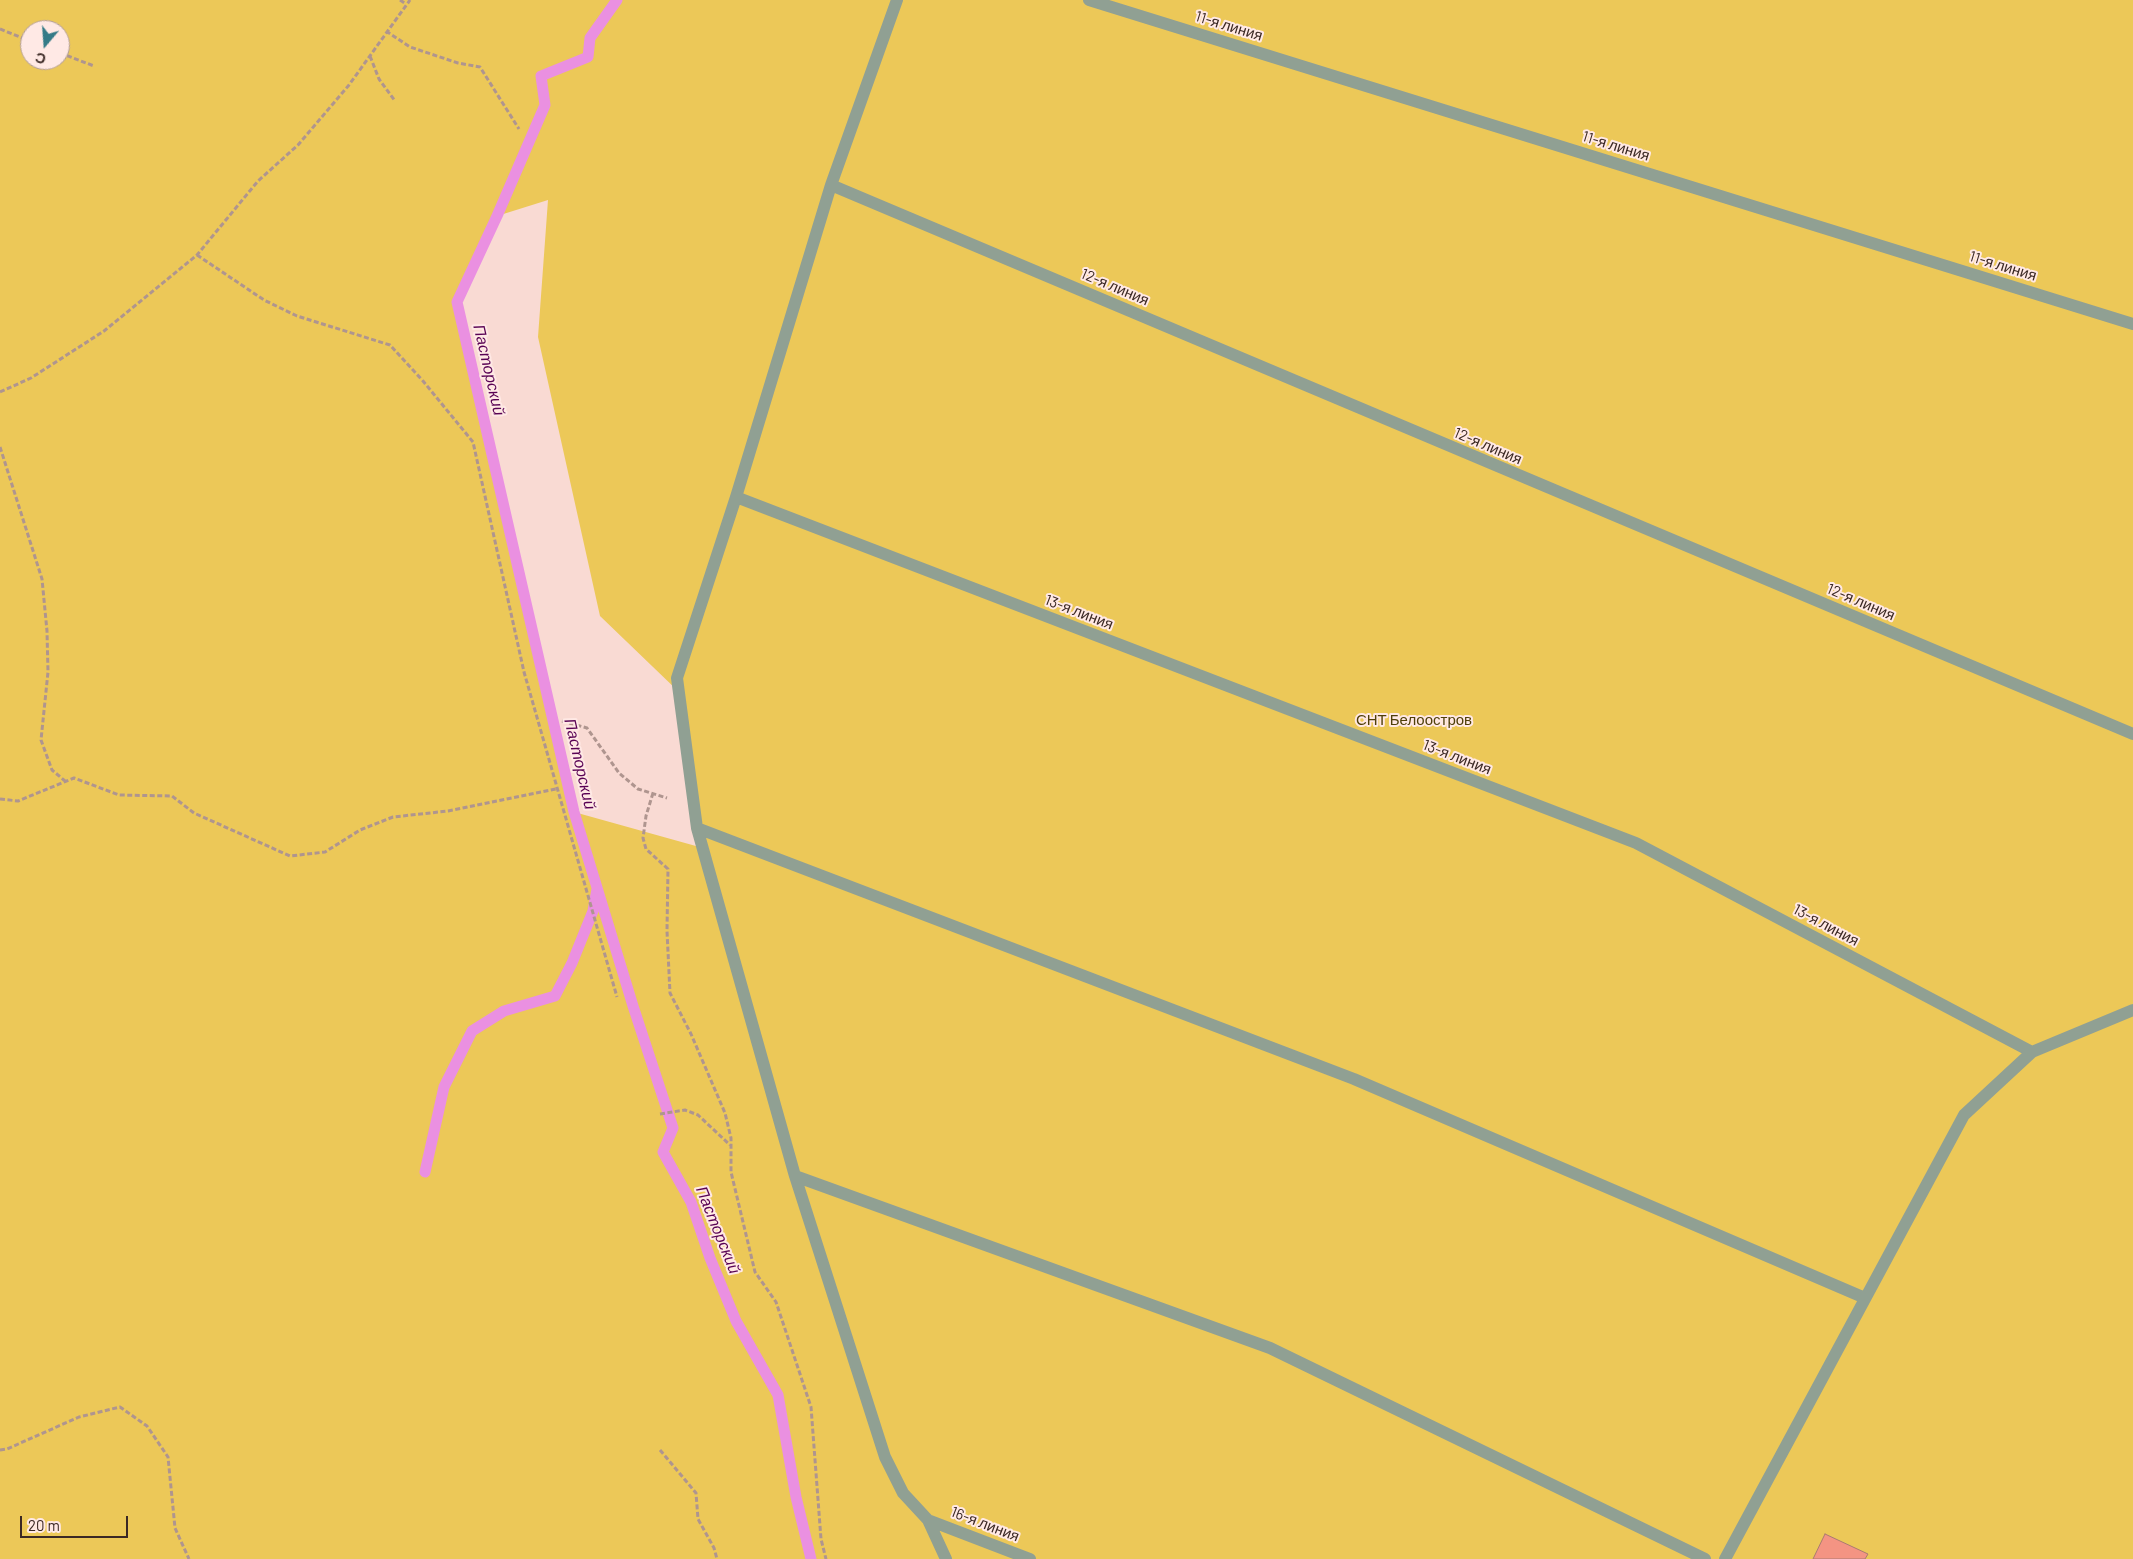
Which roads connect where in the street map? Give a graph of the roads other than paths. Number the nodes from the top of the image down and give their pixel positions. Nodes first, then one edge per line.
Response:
1 (897, 0) edge
2 (1089, 0) edge
3 (830, 185) junction
4 (2133, 324) edge
5 (736, 497) junction
6 (2133, 734) edge
7 (698, 828) junction
8 (2133, 1010) edge
9 (2032, 1052) junction
10 (795, 1176) junction
11 (1865, 1298) junction
12 (928, 1520) junction
13 (946, 1559) edge
14 (1030, 1559) edge
15 (1706, 1559) edge
16 (1725, 1559) edge

1 - 3 street
2 - 4 street, 11-я линия
3 - 5 street
3 - 6 street, 12-я линия
5 - 7 street
5 - 9 street, 13-я линия
7 - 10 street
7 - 11 street
8 - 9 street
9 - 11 street
10 - 12 street
10 - 15 street
11 - 16 street
12 - 13 street
12 - 14 street, 16-я линия

